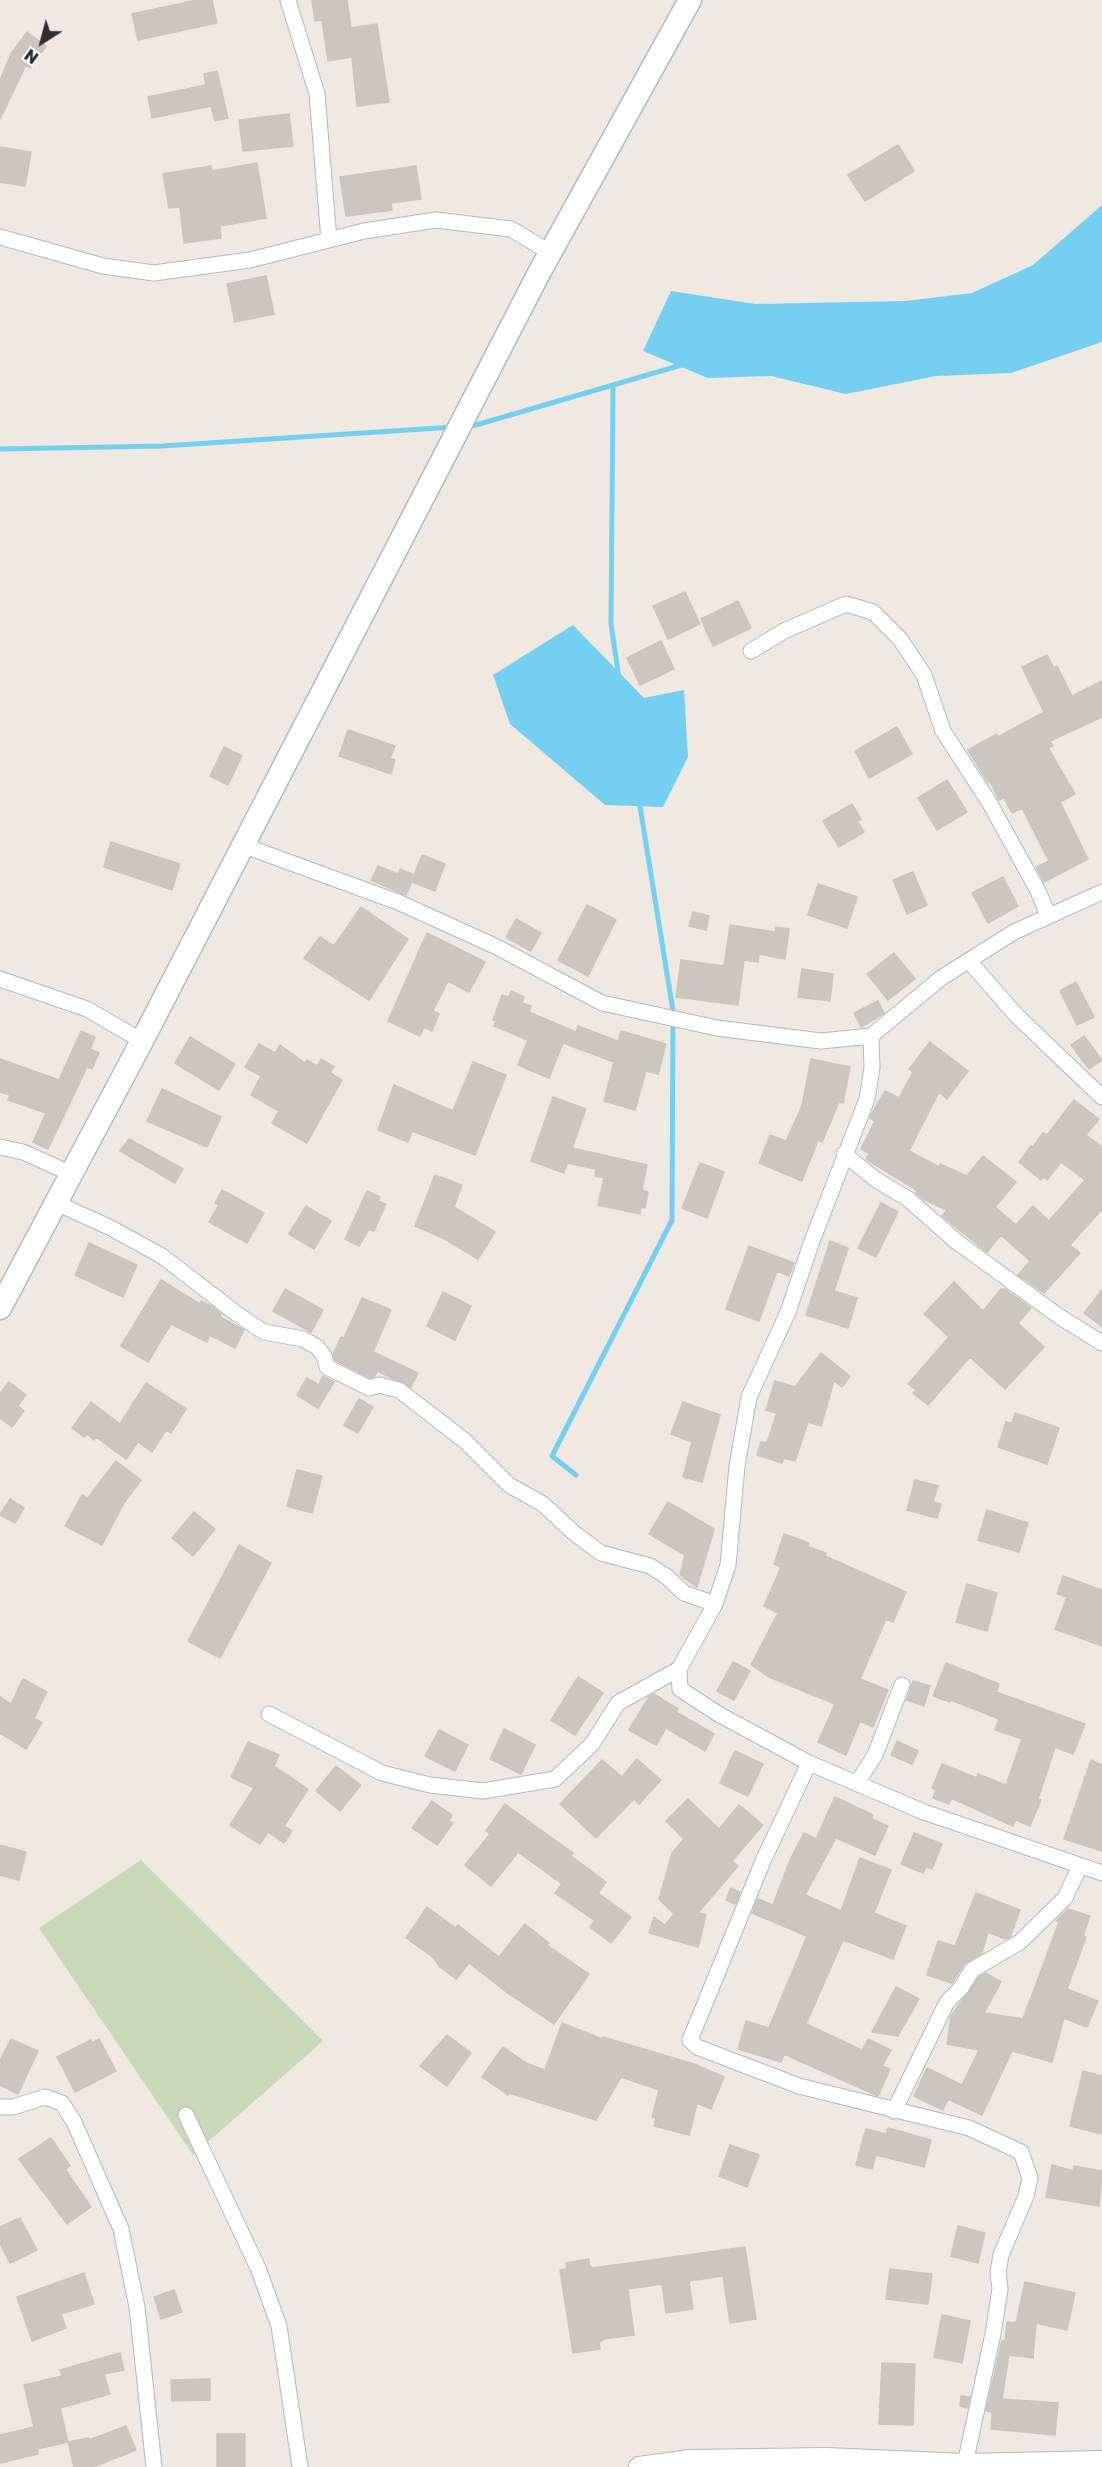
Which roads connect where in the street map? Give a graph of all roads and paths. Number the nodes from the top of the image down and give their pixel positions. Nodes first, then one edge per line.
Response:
1 (288, 0) edge
2 (690, 0) edge
3 (0, 237) edge
4 (329, 240) junction
5 (551, 253) junction
6 (751, 651) dead end
7 (242, 845) junction
8 (1102, 892) edge
9 (1048, 915) junction
10 (969, 961) junction
11 (0, 979) edge
12 (871, 1036) junction
13 (142, 1041) junction
14 (1102, 1097) edge
15 (0, 1147) edge
16 (844, 1154) junction
17 (72, 1174) junction
18 (56, 1203) junction
19 (0, 1308) edge
20 (1102, 1343) edge
21 (715, 1604) junction
22 (679, 1669) junction
23 (902, 1685) dead end
24 (269, 1714) dead end
25 (809, 1763) junction
26 (857, 1783) junction
27 (1080, 1866) junction
28 (1102, 1873) edge
29 (0, 2107) edge
30 (894, 2111) junction
31 (186, 2115) dead end
32 (1097, 2463) edge
33 (965, 2464) junction
34 (154, 2467) edge
35 (300, 2467) edge
36 (639, 2467) edge

1 - 4 street
2 - 5 main road
3 - 4 street
4 - 5 street
5 - 7 main road
6 - 9 street
7 - 12 street
7 - 13 main road
8 - 9 street
9 - 10 street
10 - 12 street
10 - 14 street
11 - 13 street
12 - 16 street
13 - 17 main road
15 - 17 street
16 - 20 street
16 - 21 street
17 - 18 main road
18 - 19 main road
18 - 21 street
21 - 22 street
22 - 24 street
22 - 25 street
23 - 26 street
25 - 26 street
25 - 30 street
26 - 27 street
27 - 28 street
27 - 30 street
29 - 34 street
30 - 33 street
31 - 35 street
32 - 33 street
33 - 36 street

